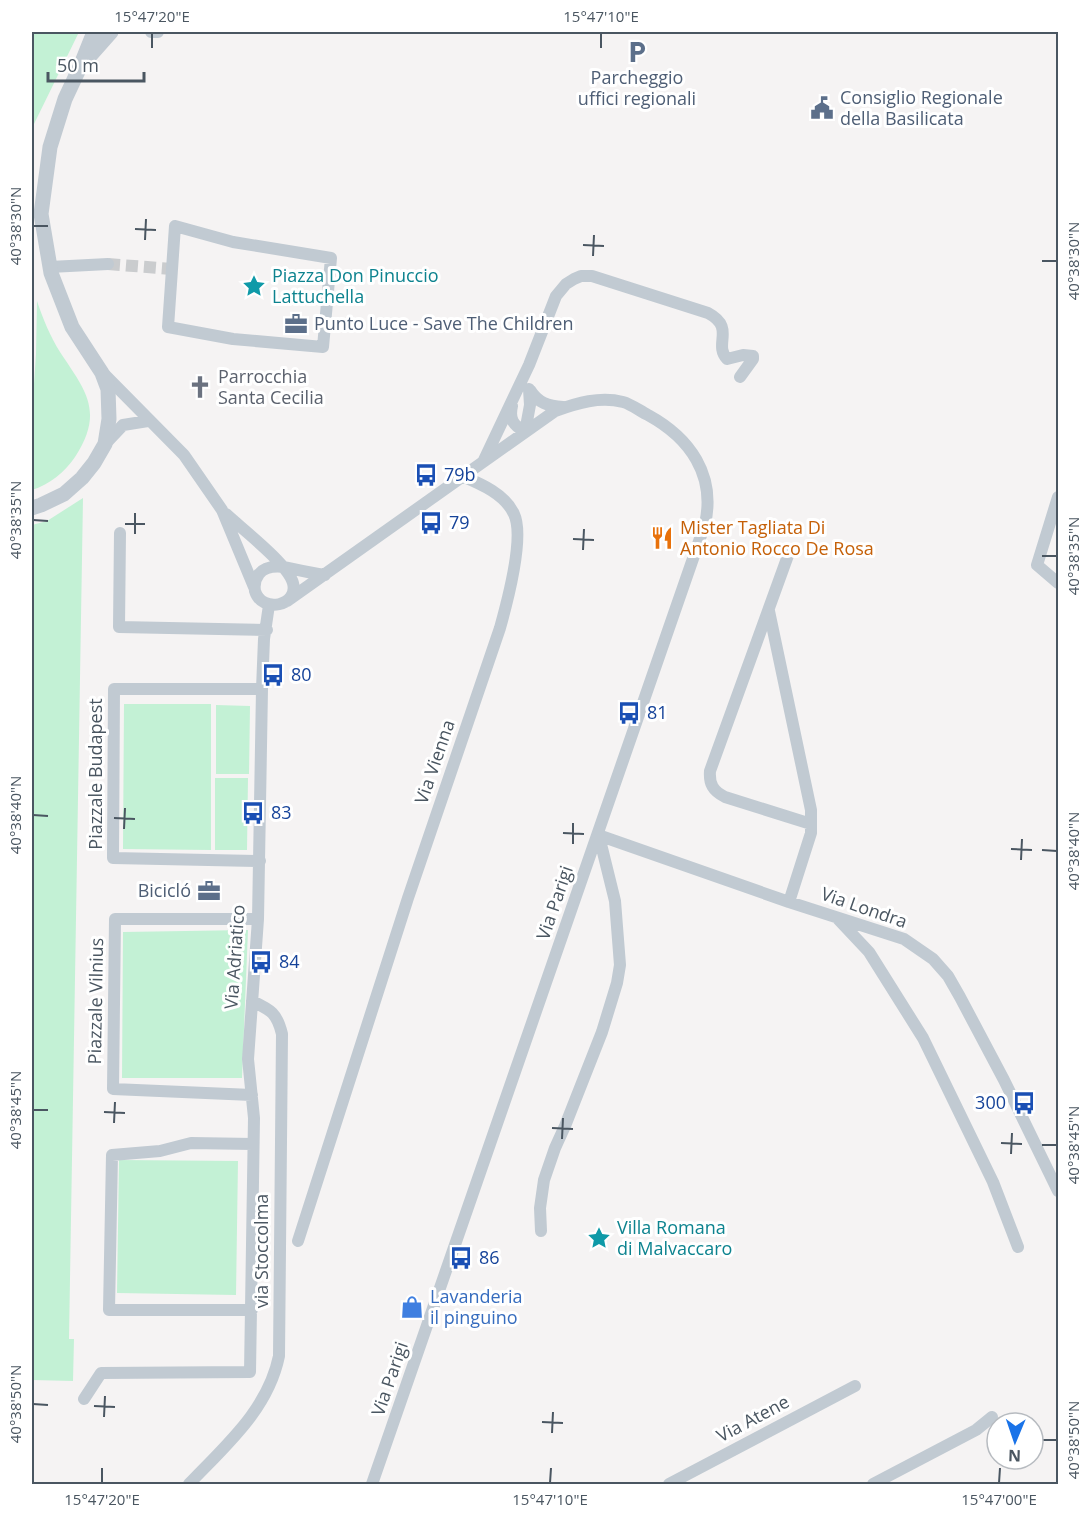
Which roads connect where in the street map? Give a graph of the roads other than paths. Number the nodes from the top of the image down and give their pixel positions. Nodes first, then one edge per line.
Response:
1 (94, 32) edge
2 (111, 32) edge
3 (151, 32) edge
4 (158, 32) edge
5 (81, 67) junction
6 (108, 264) tunnel mouth
7 (50, 267) junction
8 (168, 327) joint
9 (529, 365) junction
10 (102, 373) junction
11 (741, 377) dead end
12 (529, 389) junction
13 (514, 396) junction
14 (567, 407) junction
15 (148, 421) junction
16 (525, 432) junction
17 (105, 444) junction
18 (483, 461) junction
19 (462, 476) junction
20 (1059, 497) edge
21 (32, 508) edge
22 (222, 510) junction
23 (120, 533) dead end
24 (790, 550) dead end
25 (284, 567) junction
26 (325, 575) junction
27 (1059, 583) edge
28 (254, 587) junction
29 (287, 601) junction
30 (269, 605) junction
31 (769, 610) junction
32 (267, 630) junction
33 (262, 689) junction
34 (811, 824) junction
35 (598, 835) junction
36 (260, 861) junction
37 (789, 902) junction
38 (834, 915) junction
39 (258, 919) junction
40 (252, 1001) junction
41 (252, 1095) junction
42 (254, 1144) junction
43 (1059, 1191) edge
44 (541, 1231) dead end
45 (298, 1241) dead end
46 (1018, 1247) dead end
47 (252, 1310) junction
48 (855, 1386) dead end
49 (84, 1399) dead end
50 (985, 1422) edge
51 (189, 1485) edge
52 (372, 1485) edge
53 (669, 1485) edge
54 (873, 1485) edge

1 - 5 street
2 - 5 street
3 - 4 street
5 - 7 street
6 - 7 street
7 - 10 street
8 - 8 street
9 - 11 street
9 - 12 street
9 - 13 street
10 - 15 street
10 - 17 street
12 - 14 street
12 - 16 street
13 - 16 street
13 - 18 street
14 - 16 street, Via Parigi
14 - 35 street, Via Parigi
15 - 17 street
15 - 22 street
16 - 18 street, Via Parigi
17 - 21 street
18 - 19 street, Via Parigi
19 - 26 street
19 - 45 street, Via Vienna
20 - 27 street
22 - 25 street
22 - 28 street
23 - 32 street
24 - 31 street
25 - 26 street
25 - 28 street
25 - 29 street
26 - 29 street
28 - 30 street
29 - 30 street
30 - 32 street, Via Adriatico
31 - 34 street
31 - 34 street
32 - 33 street, Via Adriatico
33 - 36 street, Via Adriatico
33 - 36 street, Piazzale Budapest
34 - 37 street
35 - 37 street, Via Londra
35 - 44 street
35 - 52 street, Via Parigi
36 - 39 street, Via Adriatico
37 - 38 street, Via Londra
38 - 43 street, Via Londra
38 - 46 street
39 - 40 street, Via Adriatico
39 - 41 street, Piazzale Vilnius
40 - 41 street, Via Adriatico
40 - 51 street, via Stoccolma
41 - 42 street, Via Adriatico
42 - 47 street, Via Adriatico
42 - 47 street
47 - 49 street, Via Adriatico
48 - 53 street, Via Atene
50 - 54 street

